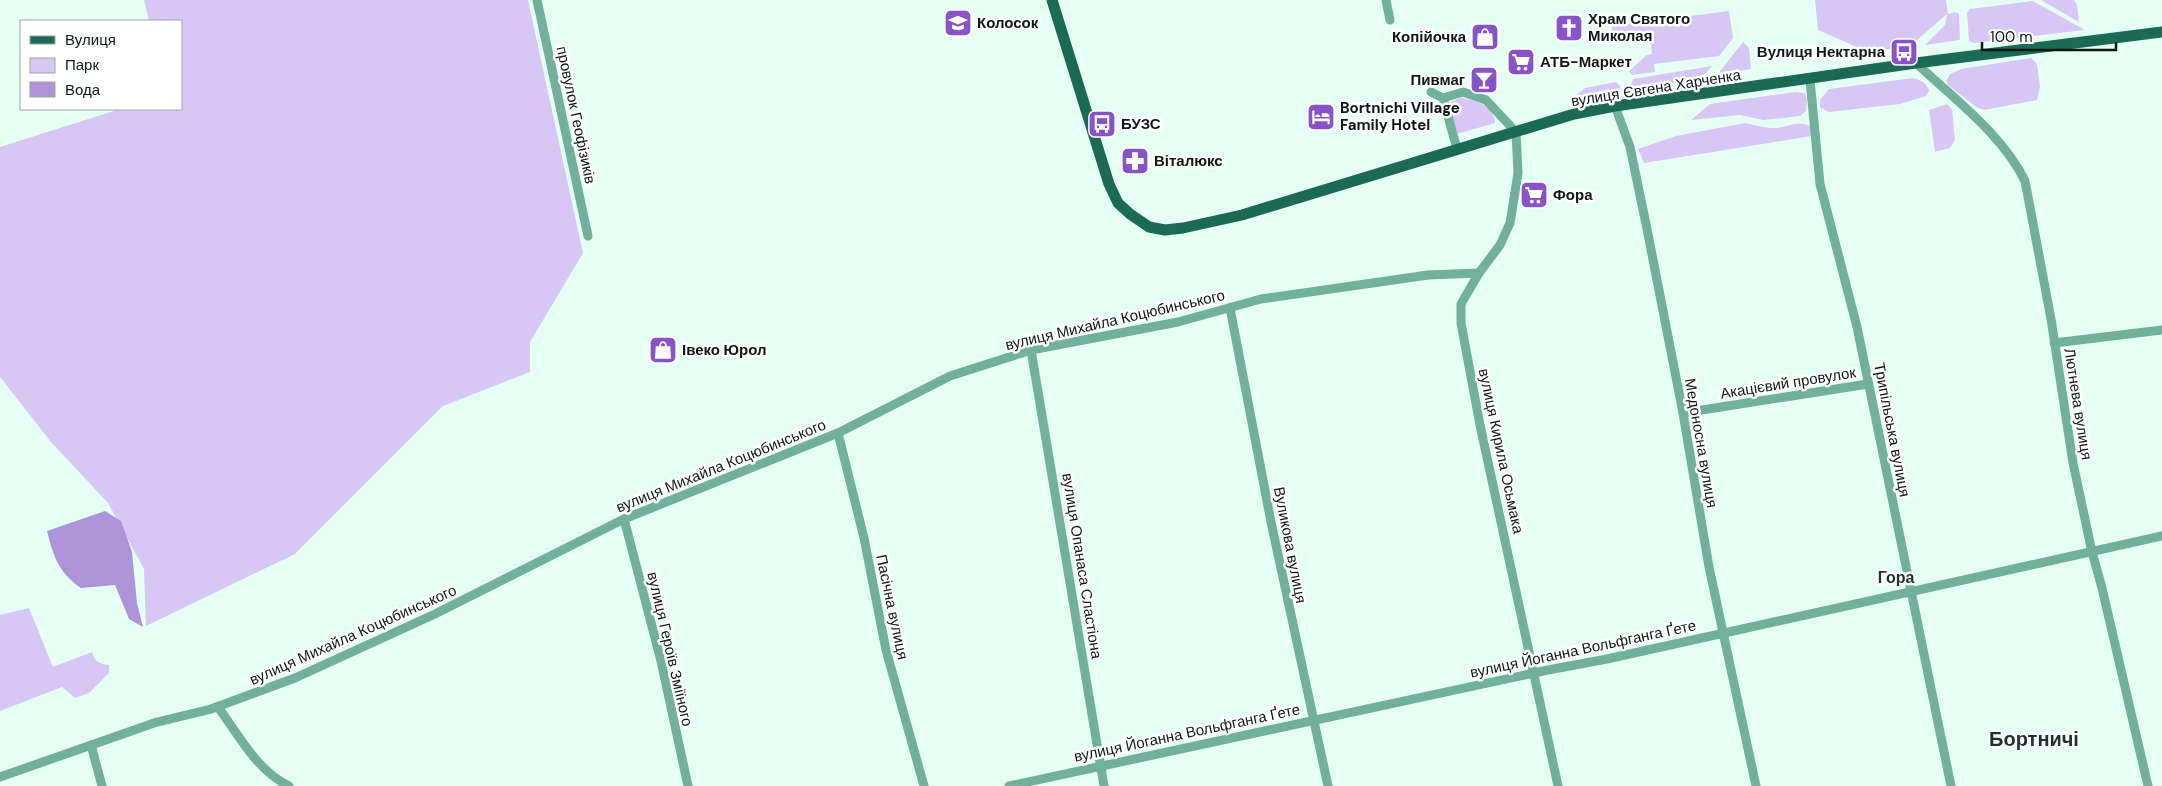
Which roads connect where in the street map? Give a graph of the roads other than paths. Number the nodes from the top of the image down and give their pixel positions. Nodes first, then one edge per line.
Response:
1 (537, 0) edge
2 (1052, 0) edge
3 (1386, 0) edge
4 (1390, 20) dead end
5 (2162, 32) edge
6 (1916, 64) junction
7 (1810, 80) junction
8 (1431, 92) dead end
9 (1443, 98) junction
10 (1615, 106) junction
11 (1516, 132) junction
12 (1457, 149) junction
13 (588, 236) dead end
14 (1479, 273) junction
15 (1230, 308) junction
16 (2162, 330) edge
17 (2054, 343) junction
18 (1031, 350) junction
19 (1868, 384) junction
20 (1683, 413) junction
21 (838, 433) junction
22 (624, 519) junction
23 (2162, 536) edge
24 (2092, 552) junction
25 (1910, 592) junction
26 (1723, 632) junction
27 (1533, 674) junction
28 (218, 707) junction
29 (1314, 720) junction
30 (92, 745) junction
31 (1101, 766) junction
32 (0, 777) edge
33 (102, 786) edge
34 (289, 786) edge
35 (688, 786) edge
36 (924, 786) edge
37 (1009, 786) edge
38 (1104, 786) edge
39 (1328, 786) edge
40 (1558, 786) edge
41 (1756, 786) edge
42 (1951, 786) edge
43 (2148, 786) edge

1 - 13 street, провулок Геофізиків
2 - 12 main road, вулиця Євгена Харченка
3 - 4 street
5 - 6 main road, вулиця Євгена Харченка
6 - 7 main road, вулиця Євгена Харченка
6 - 17 street, Лютнева вулиця
7 - 10 main road, вулиця Євгена Харченка
7 - 19 street, Трипільська вулиця
8 - 9 street
9 - 11 street
9 - 12 street
10 - 11 main road, вулиця Євгена Харченка
10 - 20 street, Медоносна вулиця
11 - 12 main road, вулиця Євгена Харченка
11 - 14 street, вулиця Кирила Осьмака
14 - 15 street, вулиця Михайла Коцюбинського
14 - 27 street, вулиця Кирила Осьмака
15 - 18 street, вулиця Михайла Коцюбинського
15 - 29 street, Вуликова вулиця
16 - 17 street
17 - 24 street, Лютнева вулиця
18 - 21 street, вулиця Михайла Коцюбинського
18 - 31 street, вулиця Опанаса Сластіона
19 - 20 street, Акацієвий провулок
19 - 25 street, Трипільська вулиця
20 - 26 street, Медоносна вулиця
21 - 22 street, вулиця Михайла Коцюбинського
21 - 36 street, Пасічна вулиця
22 - 28 street, вулиця Михайла Коцюбинського
22 - 35 street, вулиця Героїв Зміїного
23 - 24 street, вулиця Йоганна Вольфганга Ґете
24 - 25 street, вулиця Йоганна Вольфганга Ґете
24 - 43 street, Лютнева вулиця
25 - 26 street, вулиця Йоганна Вольфганга Ґете
25 - 42 street, Трипільська вулиця
26 - 27 street, вулиця Йоганна Вольфганга Ґете
26 - 41 street, Медоносна вулиця
27 - 29 street, вулиця Йоганна Вольфганга Ґете
27 - 40 street, вулиця Кирила Осьмака
28 - 30 street, вулиця Михайла Коцюбинського
28 - 34 street
29 - 31 street, вулиця Йоганна Вольфганга Ґете
29 - 39 street, Вуликова вулиця
30 - 32 street, вулиця Михайла Коцюбинського
30 - 33 street
31 - 37 street, вулиця Йоганна Вольфганга Ґете
31 - 38 street, вулиця Опанаса Сластіона

